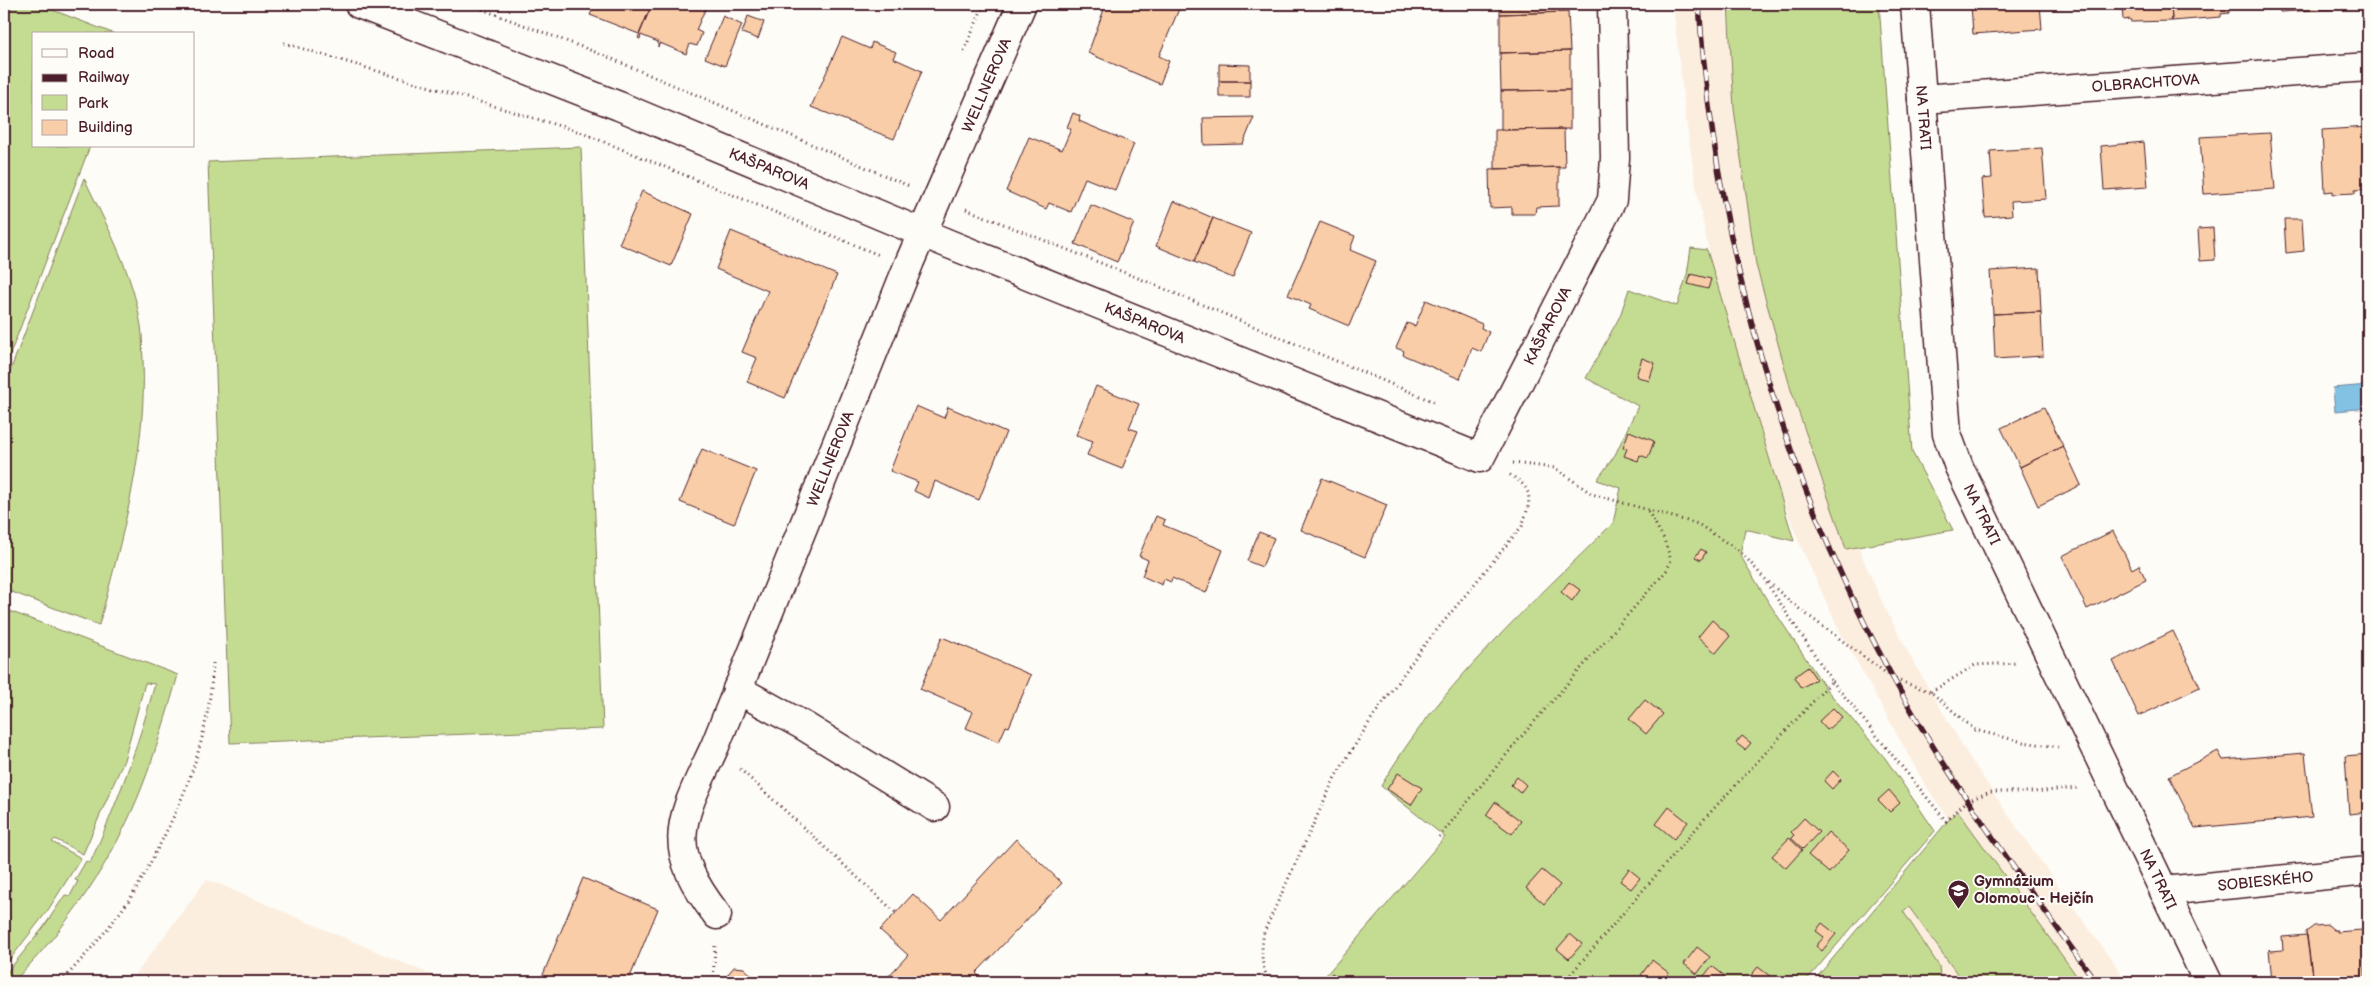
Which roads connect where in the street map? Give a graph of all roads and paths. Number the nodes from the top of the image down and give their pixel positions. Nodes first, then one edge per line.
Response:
1 (359, 4) edge
2 (468, 4) edge
3 (1022, 4) edge
4 (1612, 4) edge
5 (1915, 4) edge
6 (284, 43) dead end
7 (2368, 67) edge
8 (1922, 99) junction
9 (911, 187) dead end
10 (964, 208) dead end
11 (922, 233) junction
12 (882, 255) dead end
13 (1435, 403) dead end
14 (1480, 458) junction
15 (1648, 510) junction
16 (1763, 577) junction
17 (2053, 661) junction
18 (213, 663) dead end
19 (1832, 681) junction
20 (737, 690) junction
21 (1931, 692) junction
22 (714, 746) junction
23 (2094, 746) junction
24 (2113, 784) junction
25 (935, 807) dead end
26 (1440, 836) dead end
27 (2368, 871) edge
28 (2164, 891) junction
29 (896, 913) dead end
30 (717, 915) dead end
31 (61, 982) edge
32 (1270, 982) edge
33 (1564, 982) edge
34 (2208, 982) edge

1 - 11 street, KAŠPAROVA
2 - 9 path
3 - 11 street, WELLNEROVA
4 - 14 street, KAŠPAROVA
5 - 8 street, NA TRATI
6 - 12 path
7 - 8 street, OLBRACHTOVA
8 - 17 street, NA TRATI
10 - 13 path
11 - 14 street, KAŠPAROVA
11 - 20 street, WELLNEROVA
14 - 15 path
14 - 32 path
15 - 16 path
15 - 26 path
16 - 19 path
16 - 21 path
17 - 21 path
17 - 23 street, NA TRATI
18 - 31 path
19 - 24 path
19 - 33 path
20 - 22 street, WELLNEROVA
20 - 25 street
21 - 23 path
22 - 29 path
22 - 30 street, WELLNEROVA
23 - 24 street, NA TRATI
24 - 28 street, NA TRATI
27 - 28 street, SOBIESKÉHO
28 - 34 street, NA TRATI

